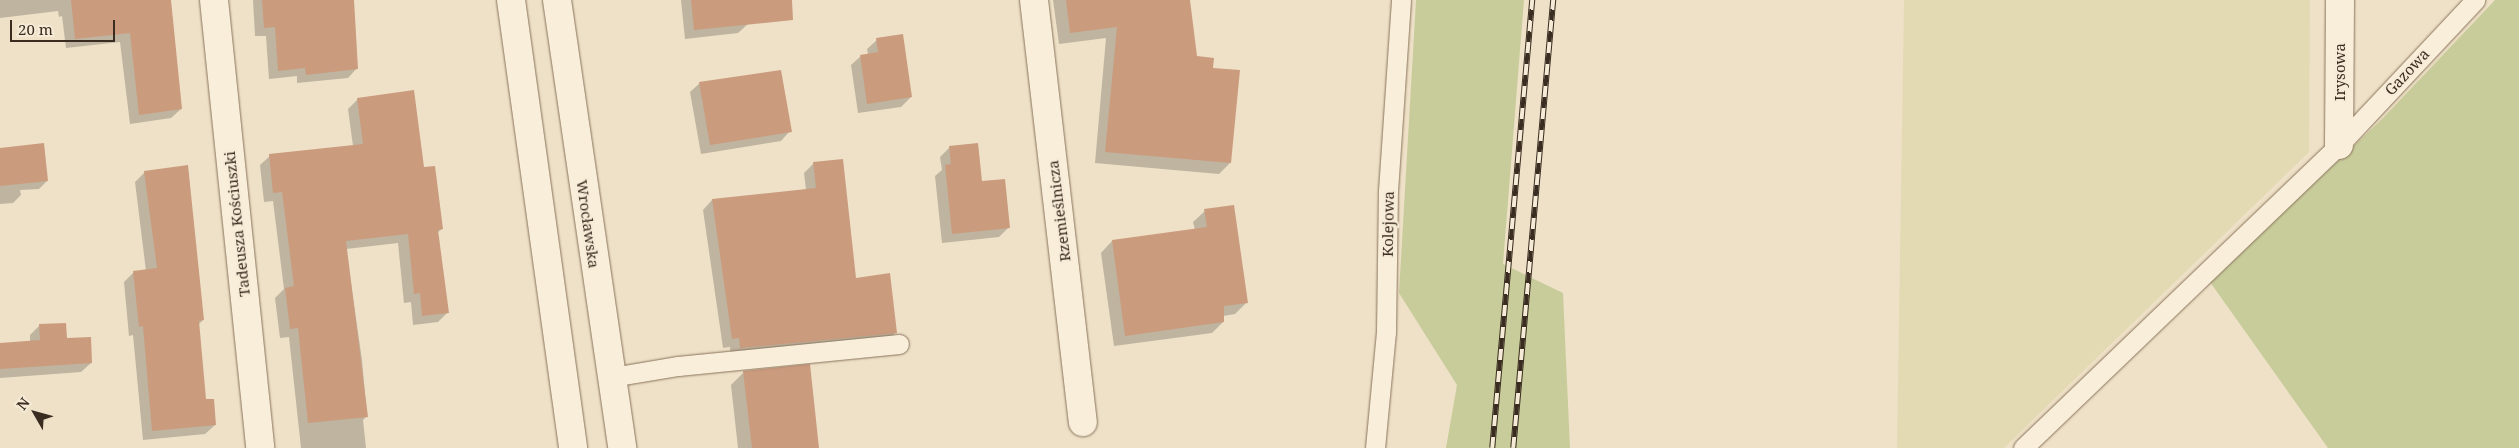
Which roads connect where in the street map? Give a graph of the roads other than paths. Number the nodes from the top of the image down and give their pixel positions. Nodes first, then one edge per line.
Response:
1 (214, 0) edge
2 (511, 0) edge
3 (557, 0) edge
4 (1034, 0) edge
5 (1402, 0) edge
6 (2340, 0) edge
7 (2475, 0) edge
8 (2340, 144) junction
9 (899, 344) dead end
10 (612, 378) junction
11 (1083, 422) dead end
12 (260, 448) edge
13 (573, 448) edge
14 (622, 448) edge
15 (1375, 448) edge
16 (2023, 448) edge

1 - 12 street, Tadeusza Kościuszki
2 - 13 street
3 - 10 street, Wrocławska
4 - 11 street, Rzemieślnicza
5 - 15 lane, Kolejowa
6 - 8 street, Irysowa
7 - 8 lane, Gazowa
8 - 16 lane, Gazowa
9 - 10 lane
10 - 14 street, Wrocławska

